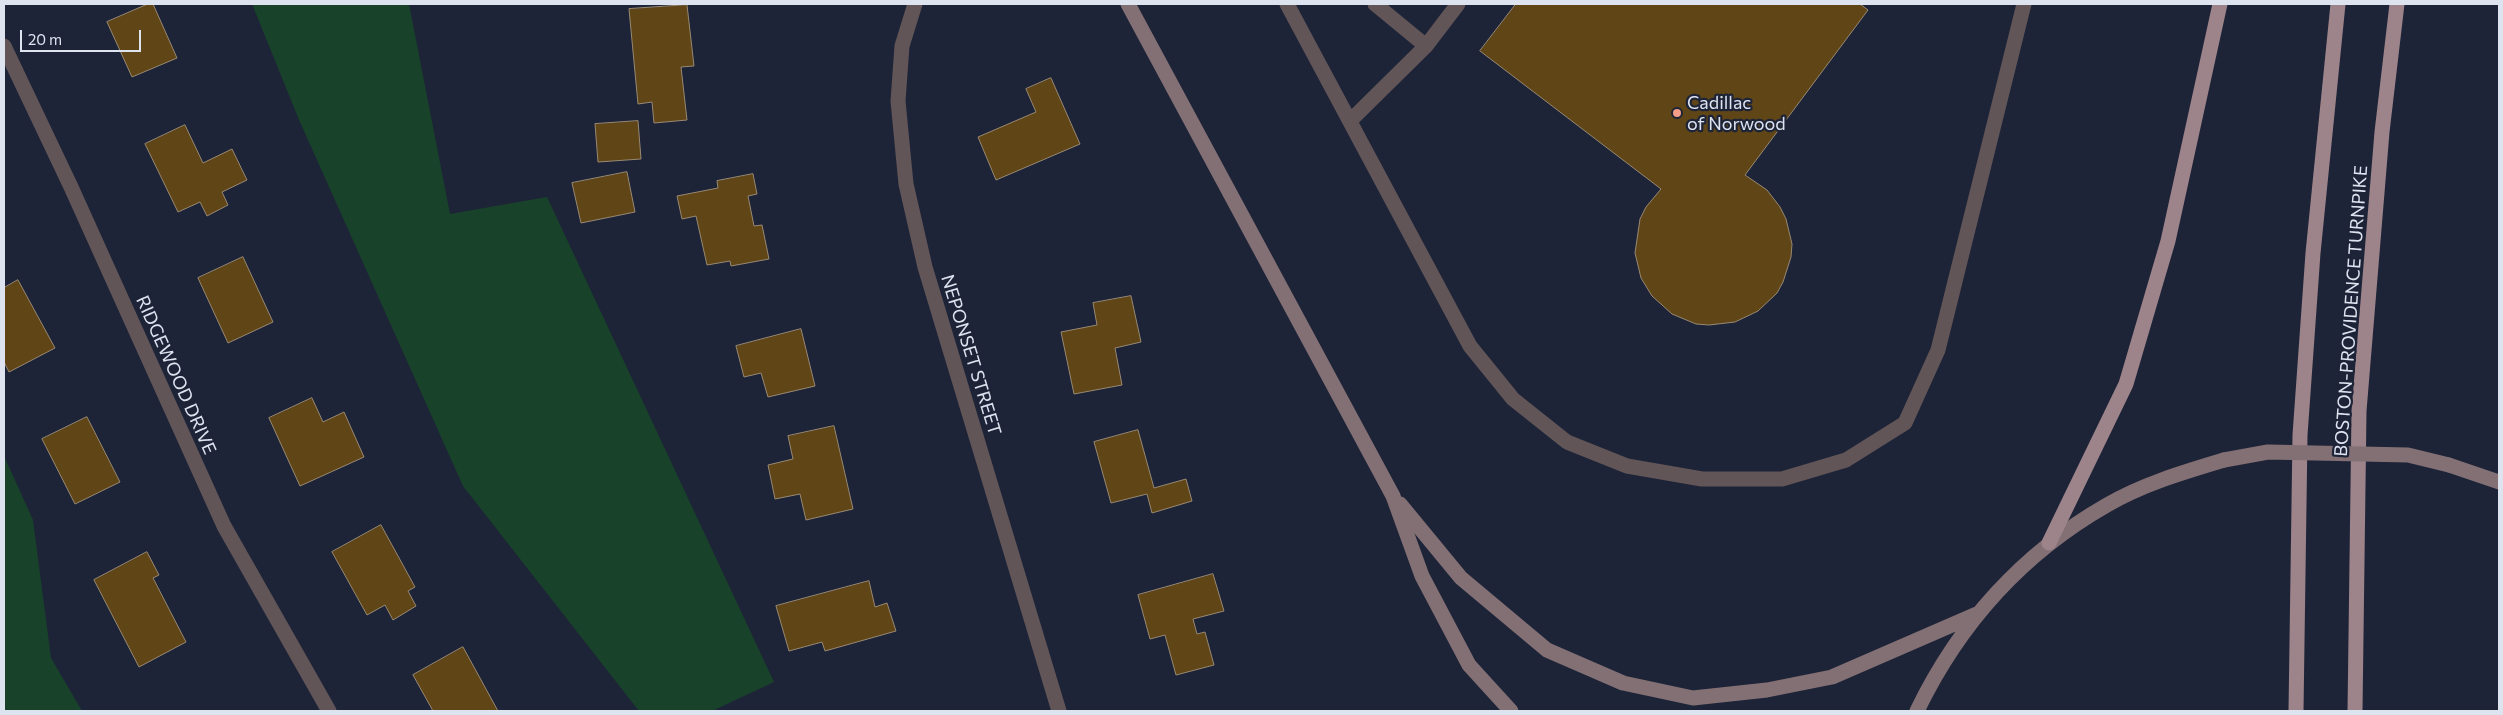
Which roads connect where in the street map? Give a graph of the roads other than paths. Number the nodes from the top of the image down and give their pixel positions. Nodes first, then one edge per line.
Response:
1 (915, 4) edge
2 (1128, 4) edge
3 (1287, 4) edge
4 (1375, 4) edge
5 (1458, 4) edge
6 (2024, 4) edge
7 (2220, 4) edge
8 (2338, 4) edge
9 (2397, 4) edge
10 (4, 46) edge
11 (1426, 46) junction
12 (1350, 121) junction
13 (2499, 482) edge
14 (1393, 496) junction
15 (2049, 543) junction
16 (1977, 614) junction
17 (329, 711) edge
18 (1059, 711) edge
19 (1511, 711) edge
20 (1917, 711) edge
21 (2296, 711) edge
22 (2355, 711) edge

1 - 18 street, NEPONSET STREET
2 - 14 main road
3 - 12 street
4 - 11 street
5 - 11 street
6 - 12 street
7 - 15 main road
8 - 21 main road
9 - 22 main road, BOSTON-PROVIDENCE TURNPIKE
10 - 17 street, RIDGEWOOD DRIVE
11 - 12 street
13 - 15 main road, bridge
14 - 16 main road
14 - 19 main road
15 - 16 main road
16 - 20 main road

